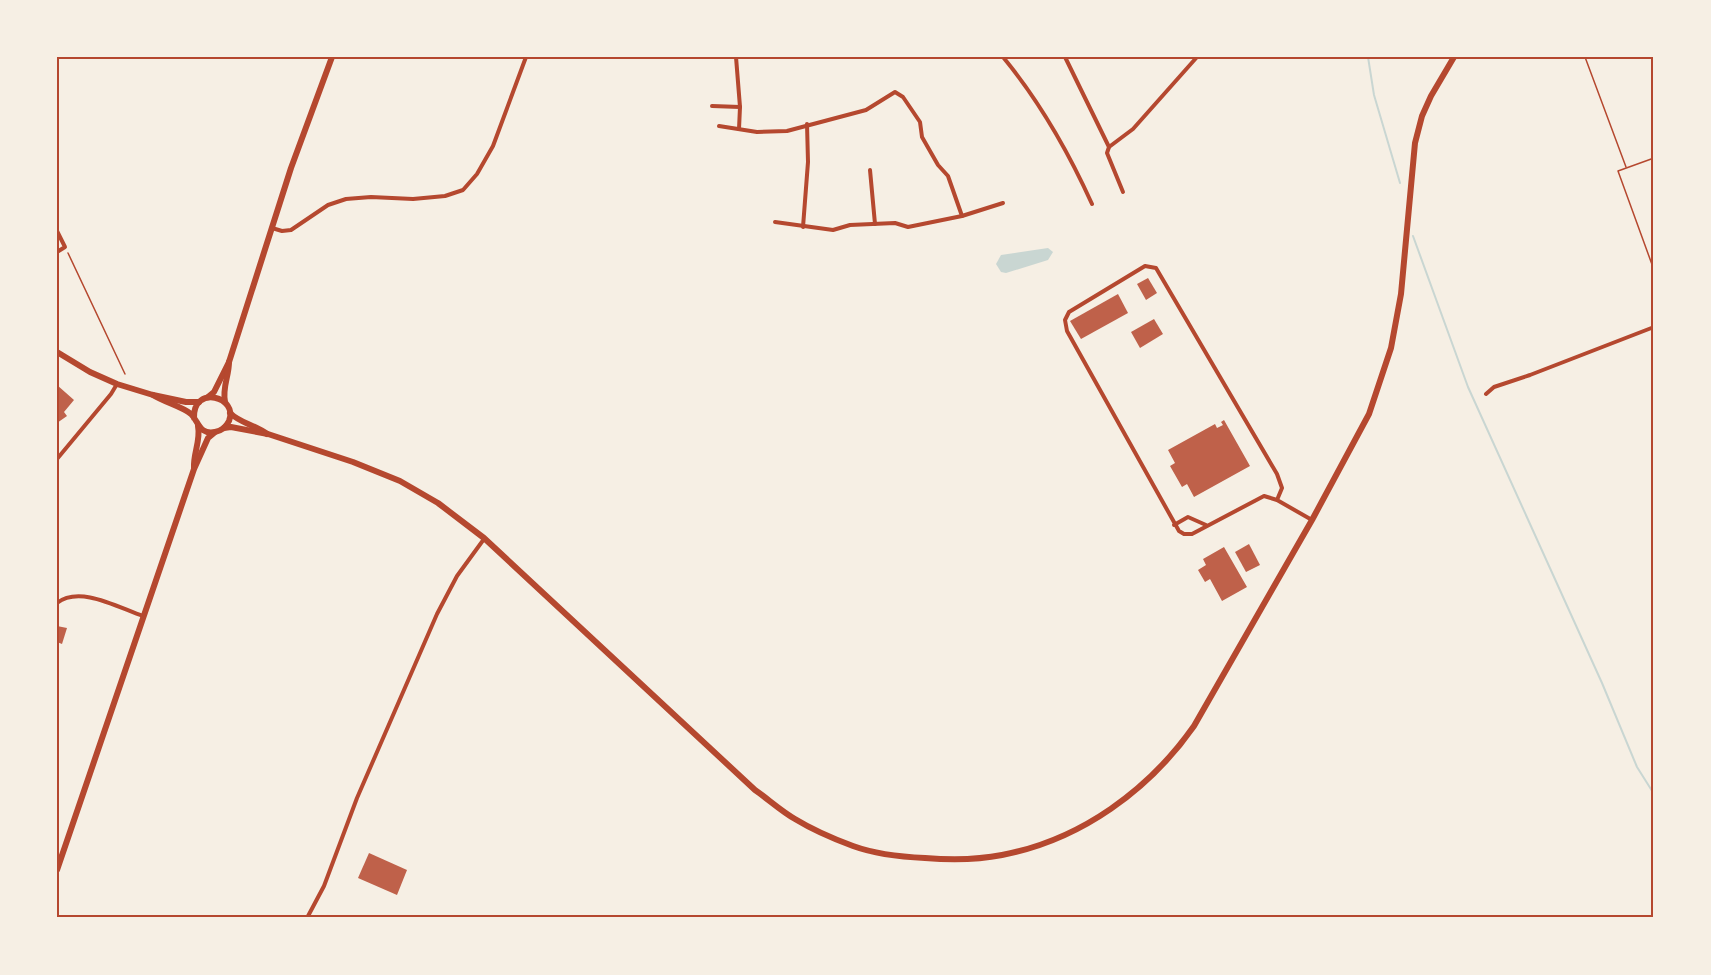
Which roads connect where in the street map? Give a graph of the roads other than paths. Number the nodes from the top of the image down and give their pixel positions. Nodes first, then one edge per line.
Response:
1 (332, 57) edge
2 (526, 57) edge
3 (736, 57) edge
4 (1003, 57) edge
5 (1065, 57) edge
6 (1197, 57) edge
7 (1454, 57) edge
8 (712, 106) dead end
9 (740, 107) junction
10 (807, 124) junction
11 (719, 126) dead end
12 (739, 129) junction
13 (1108, 147) junction
14 (870, 170) dead end
15 (1123, 192) dead end
16 (1003, 203) dead end
17 (1092, 204) dead end
18 (962, 216) junction
19 (774, 222) dead end
20 (875, 225) junction
21 (803, 227) junction
22 (272, 228) junction
23 (57, 231) edge
24 (57, 252) edge
25 (1654, 327) edge
26 (57, 352) edge
27 (229, 362) junction
28 (117, 384) junction
29 (1486, 394) dead end
30 (153, 395) junction
31 (208, 397) junction
32 (199, 402) junction
33 (225, 403) junction
34 (230, 413) junction
35 (194, 417) junction
36 (198, 426) junction
37 (224, 428) junction
38 (214, 433) junction
39 (268, 434) junction
40 (57, 459) edge
41 (194, 469) junction
42 (1277, 500) junction
43 (1312, 520) junction
44 (1174, 525) junction
45 (1206, 525) junction
46 (484, 538) junction
47 (57, 603) edge
48 (143, 616) junction
49 (57, 870) edge
50 (307, 918) edge

1 - 22 main road
2 - 22 street
3 - 9 street
4 - 17 street
5 - 13 street
6 - 13 street
7 - 43 main road
8 - 9 street
9 - 12 street
10 - 12 street
10 - 18 street
10 - 21 street
11 - 12 street
13 - 15 street
14 - 20 street
16 - 18 street
18 - 20 street
19 - 21 street
20 - 21 street
22 - 27 main road
23 - 24 street
25 - 29 street
26 - 28 main road
27 - 31 main road
27 - 33 main road
28 - 30 main road
28 - 40 street
30 - 32 main road
30 - 35 main road
31 - 32 main road
31 - 33 main road
32 - 35 main road
33 - 34 main road
34 - 37 main road
34 - 39 main road
35 - 36 main road
36 - 38 main road
36 - 41 main road
37 - 38 main road
37 - 39 main road
38 - 41 main road
39 - 46 main road
41 - 48 main road
42 - 43 street
42 - 44 street
42 - 45 street
43 - 46 main road
44 - 45 street
44 - 45 street
46 - 50 street
47 - 48 street
48 - 49 main road

